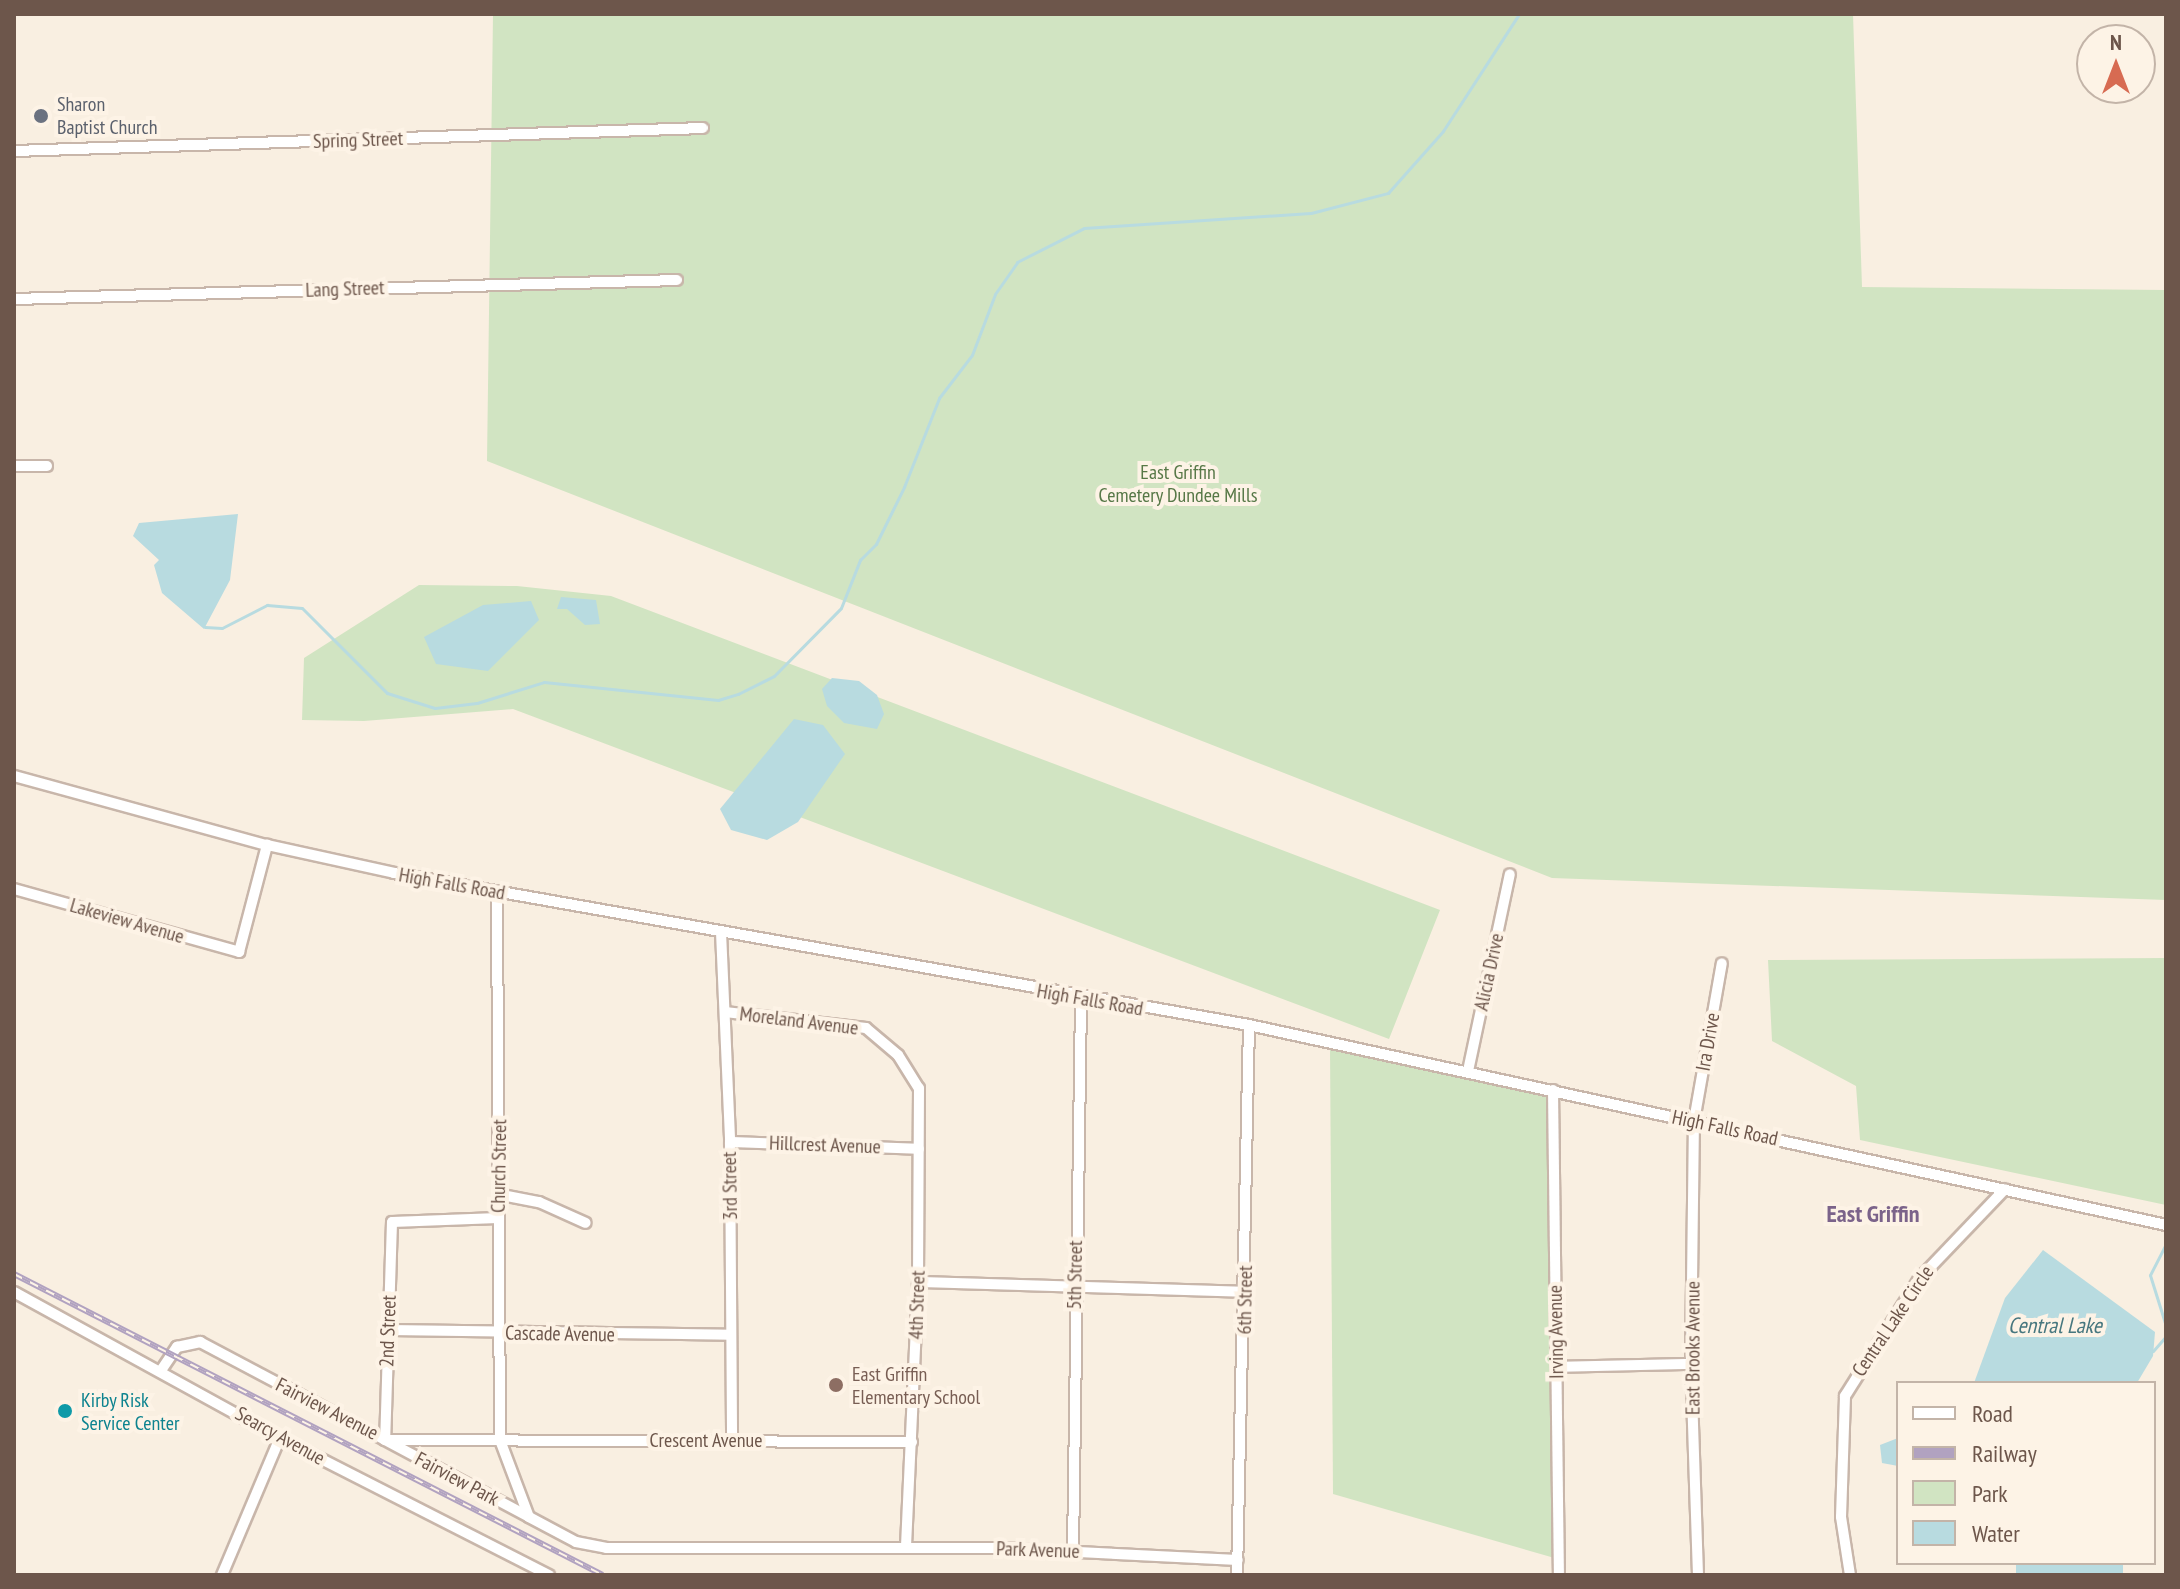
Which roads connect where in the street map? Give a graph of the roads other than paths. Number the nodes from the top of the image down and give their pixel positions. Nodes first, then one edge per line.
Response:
1 (703, 128) dead end
2 (14, 151) edge
3 (677, 280) dead end
4 (14, 299) edge
5 (14, 466) edge
6 (47, 466) dead end
7 (14, 776) edge
8 (267, 845) junction
9 (1510, 874) dead end
10 (14, 889) edge
11 (497, 892) junction
12 (721, 932) junction
13 (1722, 963) dead end
14 (1081, 999) junction
15 (725, 1012) junction
16 (1249, 1025) junction
17 (907, 1065) joint
18 (1468, 1071) junction
19 (1553, 1090) junction
20 (1694, 1121) junction
21 (730, 1142) junction
22 (919, 1149) junction
23 (2005, 1189) junction
24 (502, 1195) junction
25 (498, 1218) junction
26 (586, 1223) dead end
27 (2166, 1225) edge
28 (918, 1282) junction
29 (1075, 1284) junction
30 (14, 1292) edge
31 (1246, 1292) junction
32 (389, 1330) junction
33 (498, 1333) junction
34 (731, 1335) junction
35 (1691, 1364) junction
36 (1556, 1367) junction
37 (162, 1369) junction
38 (280, 1438) junction
39 (385, 1440) junction
40 (500, 1440) junction
41 (732, 1440) junction
42 (912, 1442) junction
43 (529, 1517) junction
44 (906, 1548) junction
45 (1073, 1551) junction
46 (1238, 1560) junction
47 (222, 1575) edge
48 (549, 1575) edge
49 (1237, 1575) edge
50 (1559, 1575) edge
51 (1698, 1575) edge
52 (1849, 1575) edge

1 - 2 street, Spring Street
3 - 4 street, Lang Street
5 - 6 street
7 - 8 street, High Falls Road
8 - 10 street, Lakeview Avenue
8 - 11 street, High Falls Road
9 - 18 street, Alicia Drive
11 - 12 street, High Falls Road
11 - 24 street, Church Street
12 - 14 street, High Falls Road
12 - 15 street, 3rd Street
13 - 20 street, Ira Drive
14 - 16 street, High Falls Road
14 - 29 street, 5th Street
15 - 17 street, Moreland Avenue
15 - 21 street, 3rd Street
16 - 18 street, High Falls Road
16 - 31 street, 6th Street
17 - 22 street, 4th Street
18 - 19 street, High Falls Road
19 - 20 street, High Falls Road
19 - 36 street, Irving Avenue
20 - 23 street, High Falls Road
20 - 35 street, East Brooks Avenue
21 - 22 street, Hillcrest Avenue
21 - 34 street, 3rd Street
22 - 28 street, 4th Street
23 - 27 street, High Falls Road
23 - 52 street, Central Lake Circle
24 - 25 street, Church Street
24 - 26 street
25 - 32 street, 2nd Street
25 - 33 street, Church Street
28 - 29 street
28 - 42 street, 4th Street
29 - 31 street
29 - 45 street, 5th Street
30 - 37 street, Searcy Avenue
31 - 46 street, 6th Street
32 - 33 street, Cascade Avenue
32 - 39 street, 2nd Street
33 - 34 street, Cascade Avenue
33 - 40 street, Church Street
34 - 41 street, 3rd Street
35 - 36 street
35 - 51 street, East Brooks Avenue
36 - 50 street, Irving Avenue
37 - 38 street, Searcy Avenue
37 - 39 street, Fairview Avenue
38 - 47 street
38 - 48 street, Searcy Avenue
39 - 40 street, Fairview Avenue
39 - 43 street, Fairview Park
40 - 41 street, Crescent Avenue
40 - 43 street
41 - 42 street, Crescent Avenue
42 - 44 street, 4th Street
43 - 44 street, Park Avenue
44 - 45 street, Park Avenue
45 - 46 street, Park Avenue
46 - 49 street, 6th Street

